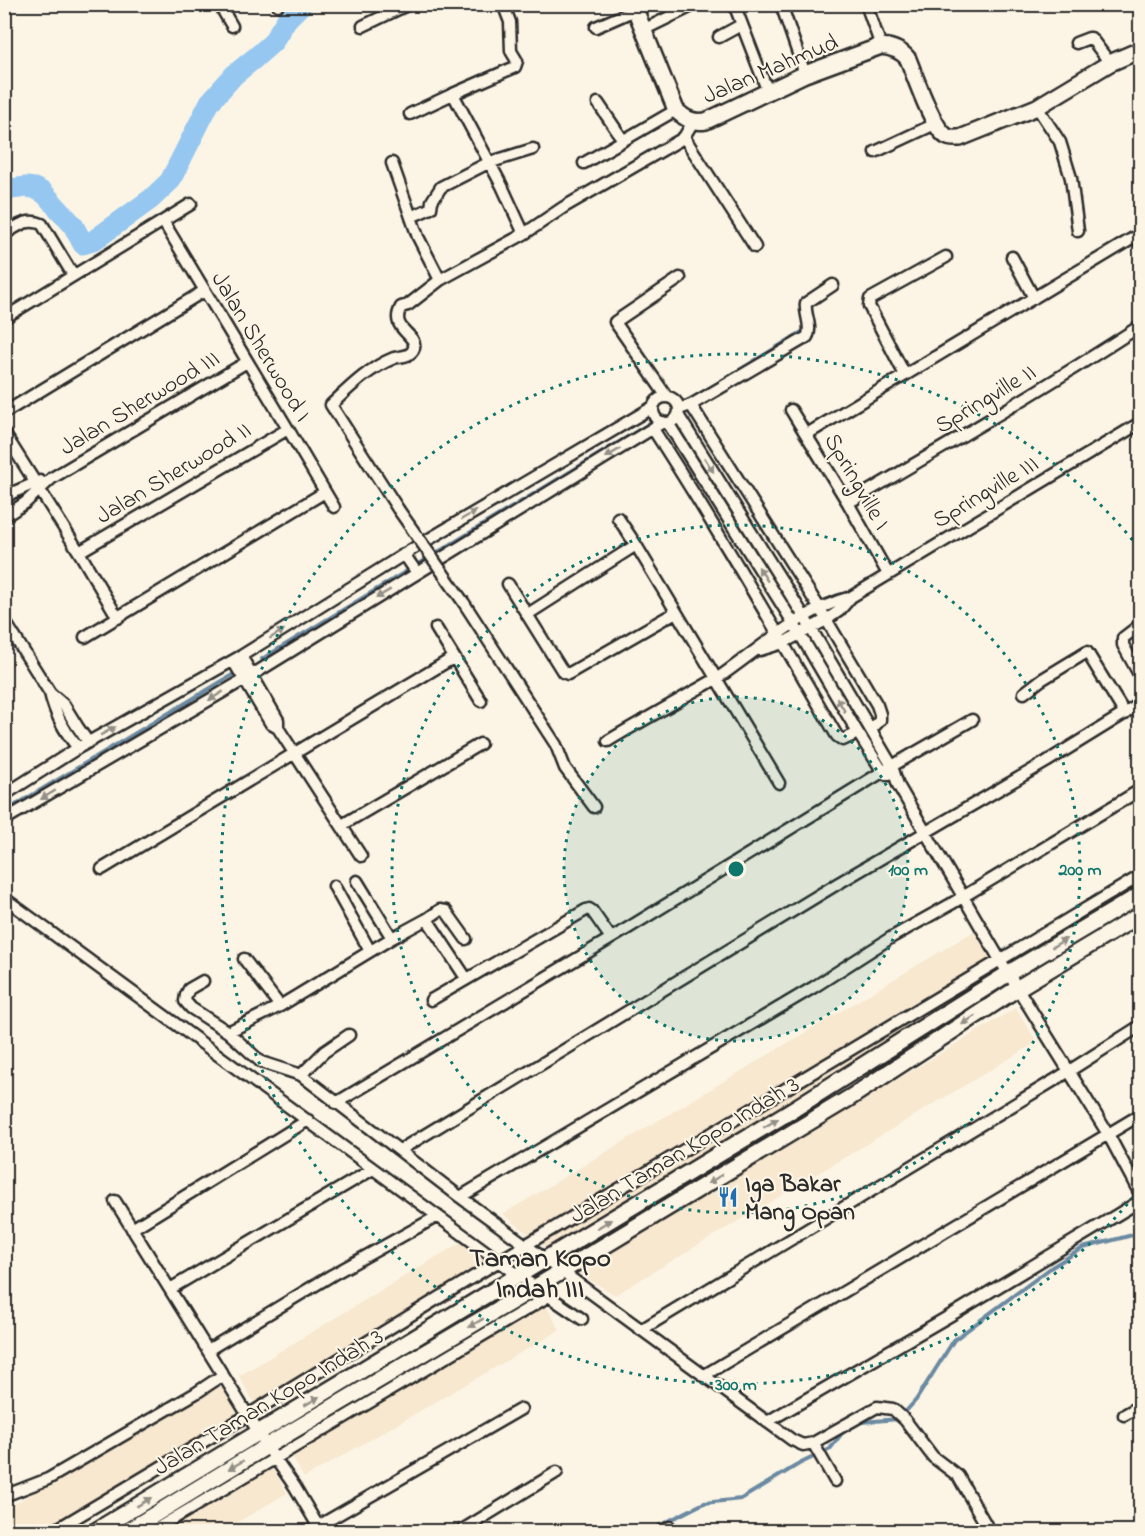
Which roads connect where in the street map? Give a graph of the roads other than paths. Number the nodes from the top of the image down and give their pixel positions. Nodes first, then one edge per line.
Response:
1 (219, 4) edge
2 (409, 4) edge
3 (503, 4) edge
4 (696, 4) edge
5 (734, 4) edge
6 (781, 4) edge
7 (866, 4) edge
8 (634, 7) edge
9 (741, 25) junction
10 (232, 26) dead end
11 (363, 26) dead end
12 (596, 27) dead end
13 (643, 30) junction
14 (719, 37) dead end
15 (1076, 43) dead end
16 (881, 46) junction
17 (1140, 50) edge
18 (1110, 63) junction
19 (805, 74) junction
20 (768, 92) junction
21 (453, 94) junction
22 (598, 103) dead end
23 (1036, 106) junction
24 (676, 110) junction
25 (410, 114) dead end
26 (693, 122) junction
27 (935, 124) junction
28 (684, 137) junction
29 (623, 140) junction
30 (533, 149) dead end
31 (875, 152) dead end
32 (392, 163) dead end
33 (488, 163) junction
34 (584, 164) dead end
35 (191, 204) dead end
36 (411, 217) junction
37 (163, 221) junction
38 (7, 231) edge
39 (1078, 231) dead end
40 (524, 234) junction
41 (1140, 234) edge
42 (755, 246) dead end
43 (1012, 256) dead end
44 (946, 257) dead end
45 (73, 275) junction
46 (680, 278) dead end
47 (440, 280) junction
48 (833, 285) dead end
49 (204, 291) junction
50 (1034, 298) junction
51 (4, 318) edge
52 (1140, 326) edge
53 (247, 362) junction
54 (904, 375) junction
55 (667, 397) junction
56 (691, 405) junction
57 (653, 407) junction
58 (791, 410) dead end
59 (678, 412) junction
60 (4, 413) edge
61 (665, 422) junction
62 (1140, 423) edge
63 (288, 429) junction
64 (653, 429) junction
65 (4, 433) edge
66 (807, 434) junction
67 (37, 487) junction
68 (325, 492) junction
69 (4, 499) edge
70 (848, 503) junction
71 (334, 507) dead end
72 (4, 517) edge
73 (618, 518) dead end
74 (636, 544) junction
75 (79, 552) junction
76 (405, 555) junction
77 (416, 572) junction
78 (888, 574) junction
79 (508, 584) dead end
80 (851, 597) junction
81 (820, 609) junction
82 (675, 612) junction
83 (528, 614) junction
84 (118, 618) junction
85 (4, 620) edge
86 (826, 620) junction
87 (1140, 625) edge
88 (802, 626) junction
89 (436, 628) dead end
90 (85, 637) dead end
91 (780, 638) junction
92 (237, 658) junction
93 (453, 658) junction
94 (1140, 676) edge
95 (248, 677) junction
96 (716, 679) junction
97 (1024, 693) dead end
98 (481, 701) dead end
99 (1140, 704) edge
100 (1125, 714) junction
101 (972, 720) dead end
102 (871, 730) junction
103 (858, 733) junction
104 (608, 741) dead end
105 (480, 744) dead end
106 (83, 745) junction
107 (295, 754) junction
108 (888, 769) junction
109 (779, 783) dead end
110 (1140, 790) edge
111 (4, 795) edge
112 (594, 807) dead end
113 (4, 820) edge
114 (342, 825) junction
115 (926, 832) junction
116 (361, 856) dead end
117 (102, 869) dead end
118 (1140, 876) edge
119 (357, 881) dead end
120 (334, 886) dead end
121 (1140, 895) edge
122 (964, 896) junction
123 (4, 898) edge
124 (1140, 915) edge
125 (427, 919) junction
126 (392, 938) junction
127 (611, 938) junction
128 (466, 939) dead end
129 (370, 951) junction
130 (244, 959) dead end
131 (1000, 960) junction
132 (1009, 973) junction
133 (466, 978) junction
134 (203, 981) dead end
135 (1018, 988) junction
136 (431, 1000) dead end
137 (280, 1006) junction
138 (1140, 1026) edge
139 (228, 1032) junction
140 (349, 1035) dead end
141 (261, 1062) junction
142 (1070, 1071) junction
143 (301, 1075) junction
144 (248, 1076) junction
145 (787, 1089) junction
146 (336, 1103) junction
147 (797, 1107) junction
148 (1140, 1115) edge
149 (308, 1120) junction
150 (1108, 1134) junction
151 (400, 1150) junction
152 (373, 1169) junction
153 (1140, 1194) edge
154 (460, 1197) junction
155 (115, 1201) dead end
156 (1140, 1201) edge
157 (438, 1216) junction
158 (132, 1229) junction
159 (525, 1245) junction
160 (545, 1260) junction
161 (499, 1261) junction
162 (562, 1272) junction
163 (518, 1275) junction
164 (170, 1289) junction
165 (543, 1292) junction
166 (582, 1319) dead end
167 (641, 1330) junction
168 (208, 1350) junction
169 (223, 1375) junction
170 (703, 1376) junction
171 (1140, 1407) edge
172 (521, 1409) dead end
173 (248, 1415) junction
174 (1124, 1415) dead end
175 (767, 1422) junction
176 (815, 1445) junction
177 (267, 1446) junction
178 (557, 1472) dead end
179 (835, 1481) dead end
180 (4, 1496) edge
181 (314, 1530) edge
182 (52, 1532) edge
183 (94, 1532) edge
184 (126, 1532) edge
185 (151, 1532) edge
186 (459, 1532) edge
187 (990, 1532) edge

1 - 10 street
2 - 11 street
3 - 21 street
4 - 13 street
5 - 9 street
6 - 19 street
7 - 16 street
8 - 12 street
8 - 13 main road, Jalan Mahmud
9 - 14 street
9 - 20 street
13 - 24 main road, Jalan Mahmud
15 - 18 street
16 - 19 main road, Jalan Mahmud
16 - 27 main road
17 - 18 main road
18 - 23 main road
19 - 20 main road, Jalan Mahmud
20 - 26 main road, Jalan Mahmud
21 - 25 street
21 - 33 street
22 - 29 street
23 - 27 main road
23 - 39 street
24 - 26 main road, Jalan Mahmud
24 - 29 street
26 - 28 street
27 - 31 street
28 - 40 street
28 - 42 street
29 - 34 street
30 - 33 street
32 - 36 street
33 - 36 street
33 - 40 street
35 - 37 street
36 - 47 street
37 - 45 street
37 - 49 street, Jalan Sherwood I
38 - 45 street
40 - 47 street
41 - 50 street
43 - 50 street
44 - 54 street
45 - 51 street
46 - 55 street
47 - 112 street, bridge
48 - 56 street
49 - 53 street, Jalan Sherwood I
49 - 60 street
50 - 54 street
52 - 70 street, Springville II
53 - 63 street, Jalan Sherwood I
53 - 67 street, Jalan Sherwood III
54 - 66 street
55 - 57 street
55 - 59 street
56 - 59 street
56 - 81 street
57 - 61 street
76 -> 57 street
58 - 66 street, Springville I
59 - 61 street
59 -> 88 street
61 - 64 street
88 -> 61 street
62 - 78 street, Springville III
63 - 68 street, Jalan Sherwood I
63 - 75 street, Jalan Sherwood II
64 -> 77 street
64 - 91 street
65 - 67 street
66 - 70 street, Springville I
67 - 69 street
67 - 72 street
67 - 75 street
68 - 71 street, Jalan Sherwood I
68 - 84 street
70 - 78 street, Springville I
73 - 74 street
74 - 82 street
74 - 83 street
75 - 84 street
76 - 77 street
92 -> 76 street
77 -> 95 street
78 - 80 street, Springville III
79 - 83 street
80 - 81 street
80 - 86 street
81 - 86 street
81 - 88 street
82 - 83 street
82 - 96 street
84 - 90 street
85 - 106 street
86 - 88 street
86 - 102 street
87 - 94 street
88 - 91 street
88 - 102 street
103 -> 88 street
89 - 93 street
91 - 96 street
91 - 103 street
92 - 95 street
106 -> 92 street
93 - 98 street
93 - 107 street
95 - 107 street
95 -> 113 street
96 - 104 street
96 - 109 street
97 - 100 street
99 - 100 street
100 - 115 street
101 - 108 street
102 - 108 street
103 - 108 street
105 - 114 street
106 - 111 street
107 - 114 street
107 - 117 street
108 - 115 street
108 - 127 street
110 - 122 street
114 - 116 street
115 - 122 street
115 - 151 street
118 - 131 street
119 - 126 street
120 - 129 street
132 -> 121 main road, Jalan Taman Kopo Indah 3
122 - 131 street
122 - 154 street
123 - 144 street
124 - 135 main road, Jalan Taman Kopo Indah 3
125 - 126 street
125 - 128 street
125 - 133 street
126 - 129 street
127 - 133 street
127 - 146 street
129 - 137 street
130 - 137 street
131 - 132 street
131 - 145 street
132 - 135 street
132 - 147 main road, Jalan Taman Kopo Indah 3
133 - 136 street
134 - 139 street
135 - 142 street
135 -> 162 main road, Jalan Taman Kopo Indah 3
137 - 139 street
138 - 142 street
139 - 141 street
140 - 143 street
141 - 143 street
141 - 144 street
142 - 150 street
142 - 167 street
143 - 146 street
144 - 149 street
145 - 147 street
145 - 159 street
146 - 151 street
160 -> 147 main road, Jalan Taman Kopo Indah 3
148 - 150 street
149 - 152 street
149 - 158 street
150 - 153 street
150 - 170 street
151 - 154 street
152 - 157 street
152 - 164 street
154 - 159 street
155 - 158 street
156 - 175 street
157 - 161 street
157 - 168 street
158 - 164 street
159 - 160 street
159 - 161 street
160 - 162 street
160 - 163 main road, Jalan Taman Kopo Indah 3
161 - 163 street
161 - 173 street
162 - 165 main road, Jalan Taman Kopo Indah 3
162 - 167 street
163 - 165 street
177 -> 163 main road, Jalan Taman Kopo Indah 3
164 - 168 street
165 - 166 street
165 - 177 main road, Jalan Taman Kopo Indah 3
167 - 170 street
168 - 169 street
169 - 173 street
169 - 180 street
170 - 175 street
171 - 174 street
172 - 181 street
173 - 177 street
173 - 182 street
175 - 176 street
176 - 179 street
176 - 187 street
177 - 181 street
183 -> 177 main road, Jalan Taman Kopo Indah 3
177 -> 184 main road, Jalan Taman Kopo Indah 3
177 - 185 street
178 - 186 street

